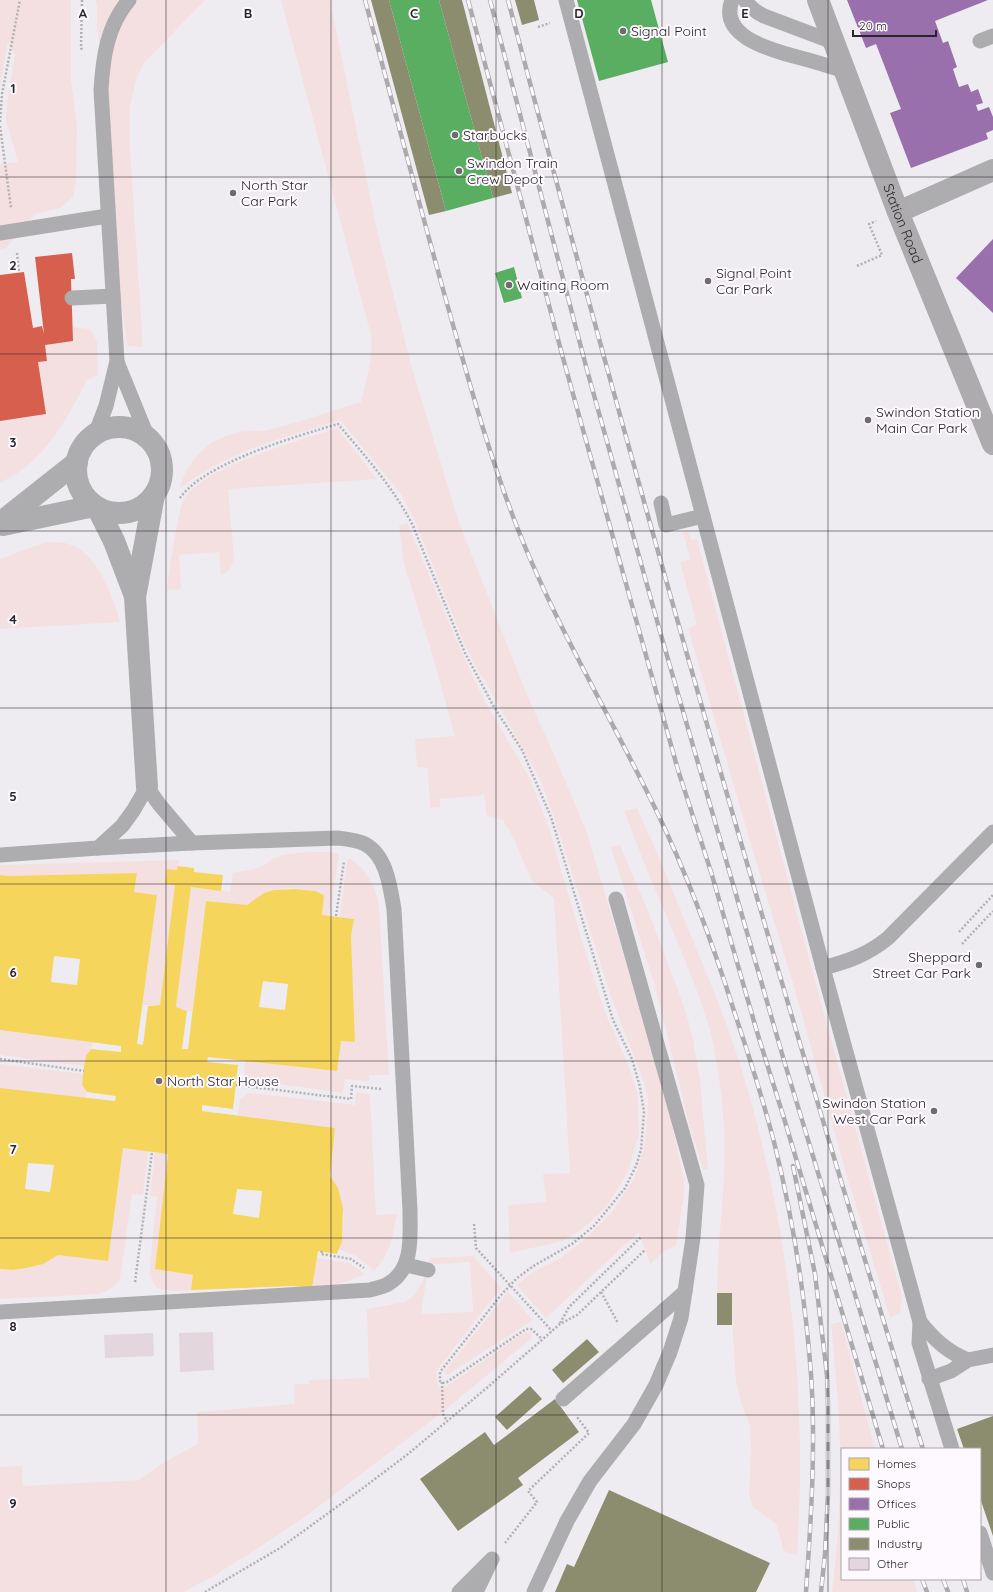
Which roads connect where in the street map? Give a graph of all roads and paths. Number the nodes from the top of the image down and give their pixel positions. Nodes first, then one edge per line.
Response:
1 (20, 0) edge
2 (129, 0) edge
3 (566, 0) edge
4 (732, 0) edge
5 (745, 0) edge
6 (818, 3) edge
7 (834, 42) junction
8 (844, 71) junction
9 (0, 122) edge
10 (0, 126) edge
11 (993, 170) edge
12 (898, 212) junction
13 (107, 216) junction
14 (869, 224) dead end
15 (7, 232) edge
16 (857, 266) dead end
17 (19, 272) dead end
18 (772, 275) dead end
19 (751, 279) dead end
20 (113, 296) junction
21 (72, 298) dead end
22 (117, 361) junction
23 (94, 434) junction
24 (148, 438) junction
25 (993, 444) edge
26 (77, 462) junction
27 (154, 495) junction
28 (178, 500) dead end
29 (660, 503) dead end
30 (96, 507) junction
31 (703, 516) junction
32 (0, 525) edge
33 (135, 597) junction
34 (147, 787) junction
35 (993, 832) edge
36 (348, 839) junction
37 (192, 843) junction
38 (98, 848) junction
39 (0, 855) edge
40 (993, 894) edge
41 (616, 899) dead end
42 (993, 911) edge
43 (336, 916) dead end
44 (959, 932) dead end
45 (962, 944) dead end
46 (823, 968) junction
47 (0, 1059) edge
48 (84, 1071) dead end
49 (236, 1084) dead end
50 (404, 1091) junction
51 (152, 1152) dead end
52 (474, 1224) dead end
53 (641, 1237) dead end
54 (645, 1250) dead end
55 (322, 1251) dead end
56 (406, 1266) junction
57 (428, 1270) dead end
58 (387, 1284) junction
59 (509, 1285) junction
60 (601, 1292) junction
61 (685, 1292) junction
62 (132, 1305) junction
63 (0, 1312) edge
64 (920, 1322) junction
65 (560, 1324) junction
66 (613, 1328) dead end
67 (552, 1331) junction
68 (542, 1340) junction
69 (993, 1355) edge
70 (968, 1360) junction
71 (930, 1379) junction
72 (442, 1382) junction
73 (563, 1399) joint
74 (447, 1421) junction
75 (952, 1448) edge
76 (981, 1536) edge
77 (492, 1559) junction
78 (993, 1573) edge
79 (205, 1592) edge
80 (458, 1592) edge
81 (476, 1592) edge
82 (534, 1592) edge

1 - 9 path
2 - 13 lane
3 - 31 lane
4 - 8 lane
5 - 7 lane
6 - 7 street, Station Road
7 - 8 street, Station Road
8 - 12 street, Station Road
10 - 15 path
11 - 12 street
12 - 25 street, Station Road
13 - 15 lane
13 - 20 lane
14 - 16 path
15 - 17 path
18 - 19 path
20 - 21 lane
20 - 22 lane
22 - 23 lane
22 - 24 lane
23 - 24 street
23 - 26 street
24 - 27 street
26 - 30 street
26 - 32 street
27 - 30 street
27 - 33 street
28 - 59 path
29 - 31 lane
30 - 32 street
30 - 33 street
31 - 46 lane
33 - 34 street
34 - 37 lane
34 - 38 lane
35 - 46 lane
36 - 37 lane
36 - 43 path
36 - 50 lane
37 - 38 lane
38 - 39 lane
40 - 44 path
41 - 61 lane
42 - 45 path
46 - 64 lane
47 - 48 path
49 - 50 path
50 - 56 lane
51 - 62 path
52 - 59 path
53 - 65 path
54 - 60 path
55 - 58 path
56 - 57 lane
56 - 58 lane
58 - 62 lane
59 - 67 path
59 - 72 path
60 - 65 path
60 - 66 path
61 - 73 lane
61 - 82 lane
62 - 63 lane
64 - 70 lane
64 - 71 lane
65 - 67 path
67 - 68 path
68 - 72 path
68 - 74 path
69 - 70 lane
70 - 71 lane
71 - 75 lane
72 - 74 path
73 - 77 path
74 - 79 path
76 - 78 lane
77 - 80 lane
77 - 81 lane

